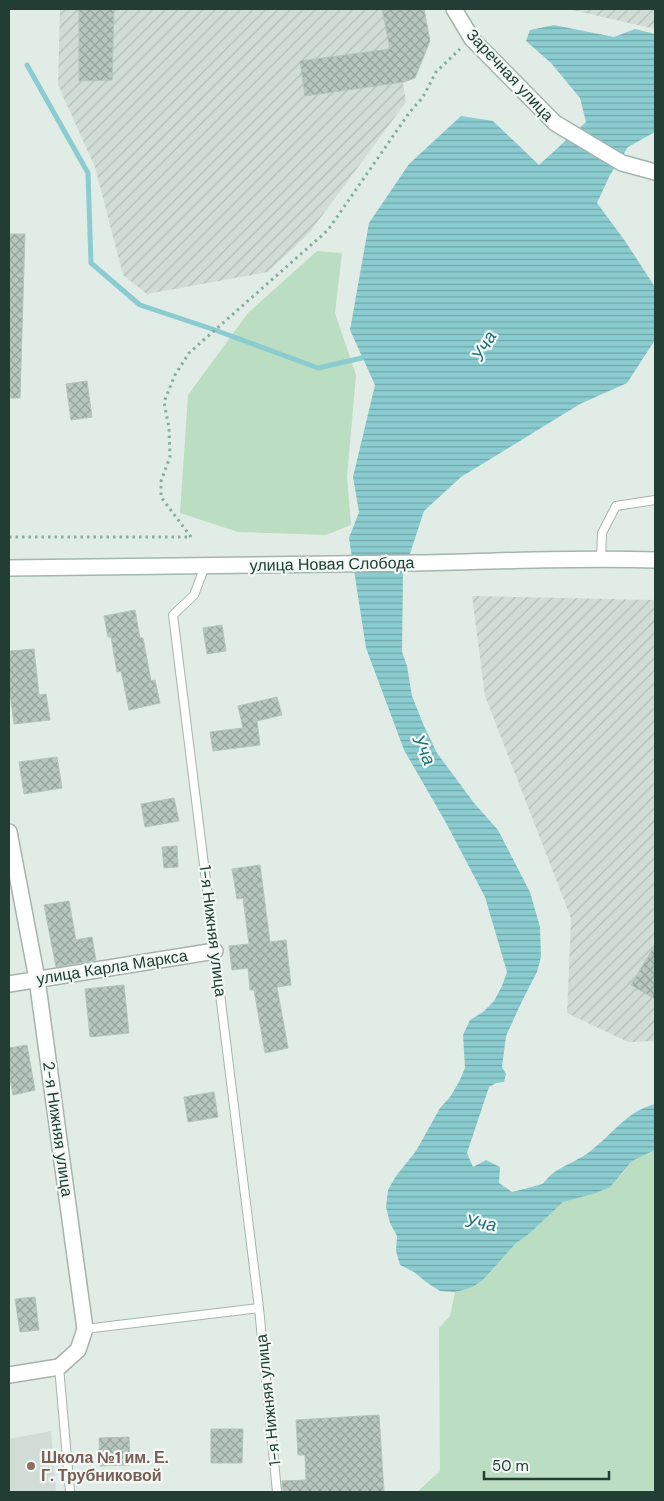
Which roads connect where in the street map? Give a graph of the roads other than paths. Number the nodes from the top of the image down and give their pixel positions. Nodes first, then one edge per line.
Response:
1 (454, 9) edge
2 (655, 172) edge
3 (655, 500) edge
4 (601, 560) junction
5 (655, 560) edge
6 (205, 566) junction
7 (9, 568) edge
8 (9, 832) edge
9 (216, 951) junction
10 (37, 979) junction
11 (9, 984) edge
12 (259, 1308) junction
13 (85, 1330) junction
14 (59, 1367) junction
15 (9, 1375) edge
16 (70, 1492) edge
17 (277, 1492) edge

1 - 2 main road, Заречная улица
3 - 4 lane
4 - 5 main road, улица Новая Слобода
4 - 6 main road, улица Новая Слобода
6 - 7 main road, улица Новая Слобода
6 - 9 lane, 1-я Нижняя улица
8 - 10 main road, 2-я Нижняя улица
9 - 10 main road, улица Карла Маркса
9 - 12 lane, 1-я Нижняя улица
10 - 11 main road, улица Карла Маркса
10 - 13 main road, 2-я Нижняя улица
12 - 13 lane
12 - 17 lane, 1-я Нижняя улица
13 - 14 main road
14 - 15 main road
14 - 16 lane

